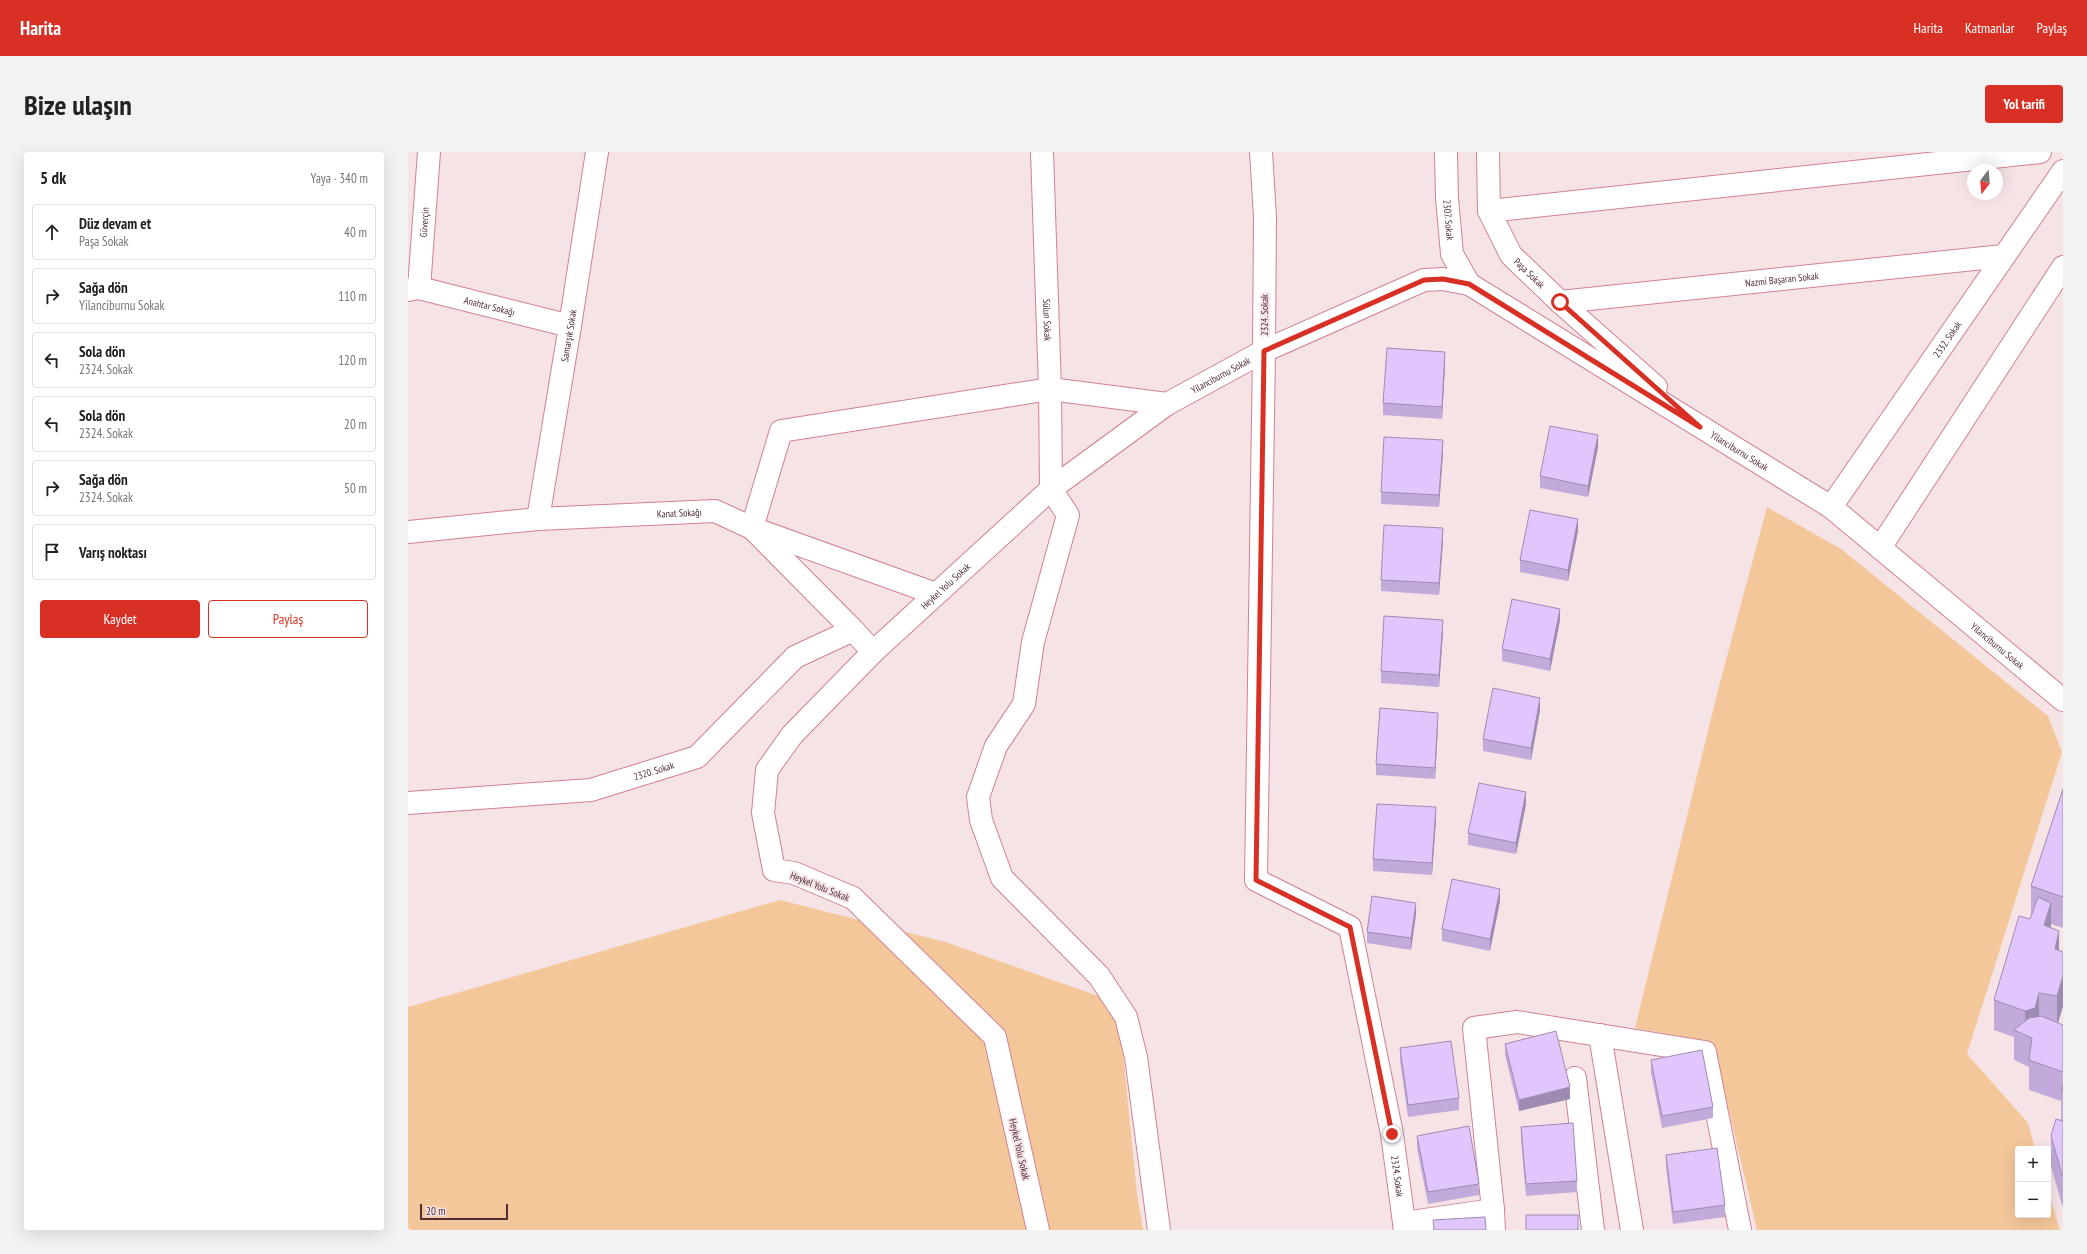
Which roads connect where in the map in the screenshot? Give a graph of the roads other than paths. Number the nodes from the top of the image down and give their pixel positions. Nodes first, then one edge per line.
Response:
1 (597, 152) edge
2 (1042, 152) edge
3 (1261, 152) edge
4 (1446, 152) edge
5 (1488, 152) edge
6 (2040, 152) edge
7 (428, 154) edge
8 (2063, 171) edge
9 (1489, 211) junction
10 (2003, 256) junction
11 (2063, 267) edge
12 (1469, 284) junction
13 (413, 289) edge
14 (1560, 302) junction
15 (570, 326) junction
16 (1264, 351) junction
17 (1050, 389) junction
18 (1167, 404) junction
19 (1700, 427) junction
20 (1051, 489) junction
21 (1831, 507) junction
22 (538, 519) junction
23 (752, 528) junction
24 (408, 532) edge
25 (1880, 548) junction
26 (936, 594) junction
27 (853, 630) junction
28 (873, 652) junction
29 (2063, 700) edge
30 (408, 803) edge
31 (1600, 1035) junction
32 (1574, 1078) dead end
33 (1493, 1220) edge
34 (1405, 1226) edge
35 (1038, 1230) edge
36 (1159, 1230) edge
37 (1594, 1230) edge
38 (1632, 1230) edge
39 (1740, 1230) edge

1 - 15 street, Samarşık Sokak
2 - 17 street, Sülun Sokak
3 - 16 street, 2324. Sokak
4 - 12 street, 2307. Sokak
5 - 9 street, Paşa Sokak
6 - 9 street
7 - 13 street, Güverçin
8 - 10 street, 2332. Sokak
9 - 14 street, Paşa Sokak
10 - 14 street, Nazmi Başaran Sokak
10 - 21 street, 2332. Sokak
11 - 25 street
12 - 16 street, Yilanciburnu Sokak
12 - 19 street, Yilanciburnu Sokak
13 - 15 street, Anahtar Sokağı
14 - 19 street, Paşa Sokak
15 - 22 street, Samarşık Sokak
16 - 18 street, Yilanciburnu Sokak
16 - 34 street, 2324. Sokak
17 - 18 street
17 - 20 street, Sülun Sokak
17 - 23 street
18 - 20 street, Yilanciburnu Sokak
19 - 21 street, Yilanciburnu Sokak
20 - 26 street, Heykel Yolu Sokak
20 - 36 street
21 - 25 street, Yilanciburnu Sokak
22 - 23 street, Kanat Sokağı
22 - 24 street, Kanat Sokağı
23 - 26 street, Kanat Sokağı
23 - 27 street
25 - 29 street, Yilanciburnu Sokak
26 - 28 street, Heykel Yolu Sokak
27 - 28 street
27 - 30 street, 2320. Sokak
28 - 35 street, Heykel Yolu Sokak
31 - 33 street
31 - 38 street
31 - 39 street
32 - 37 street
33 - 34 street

